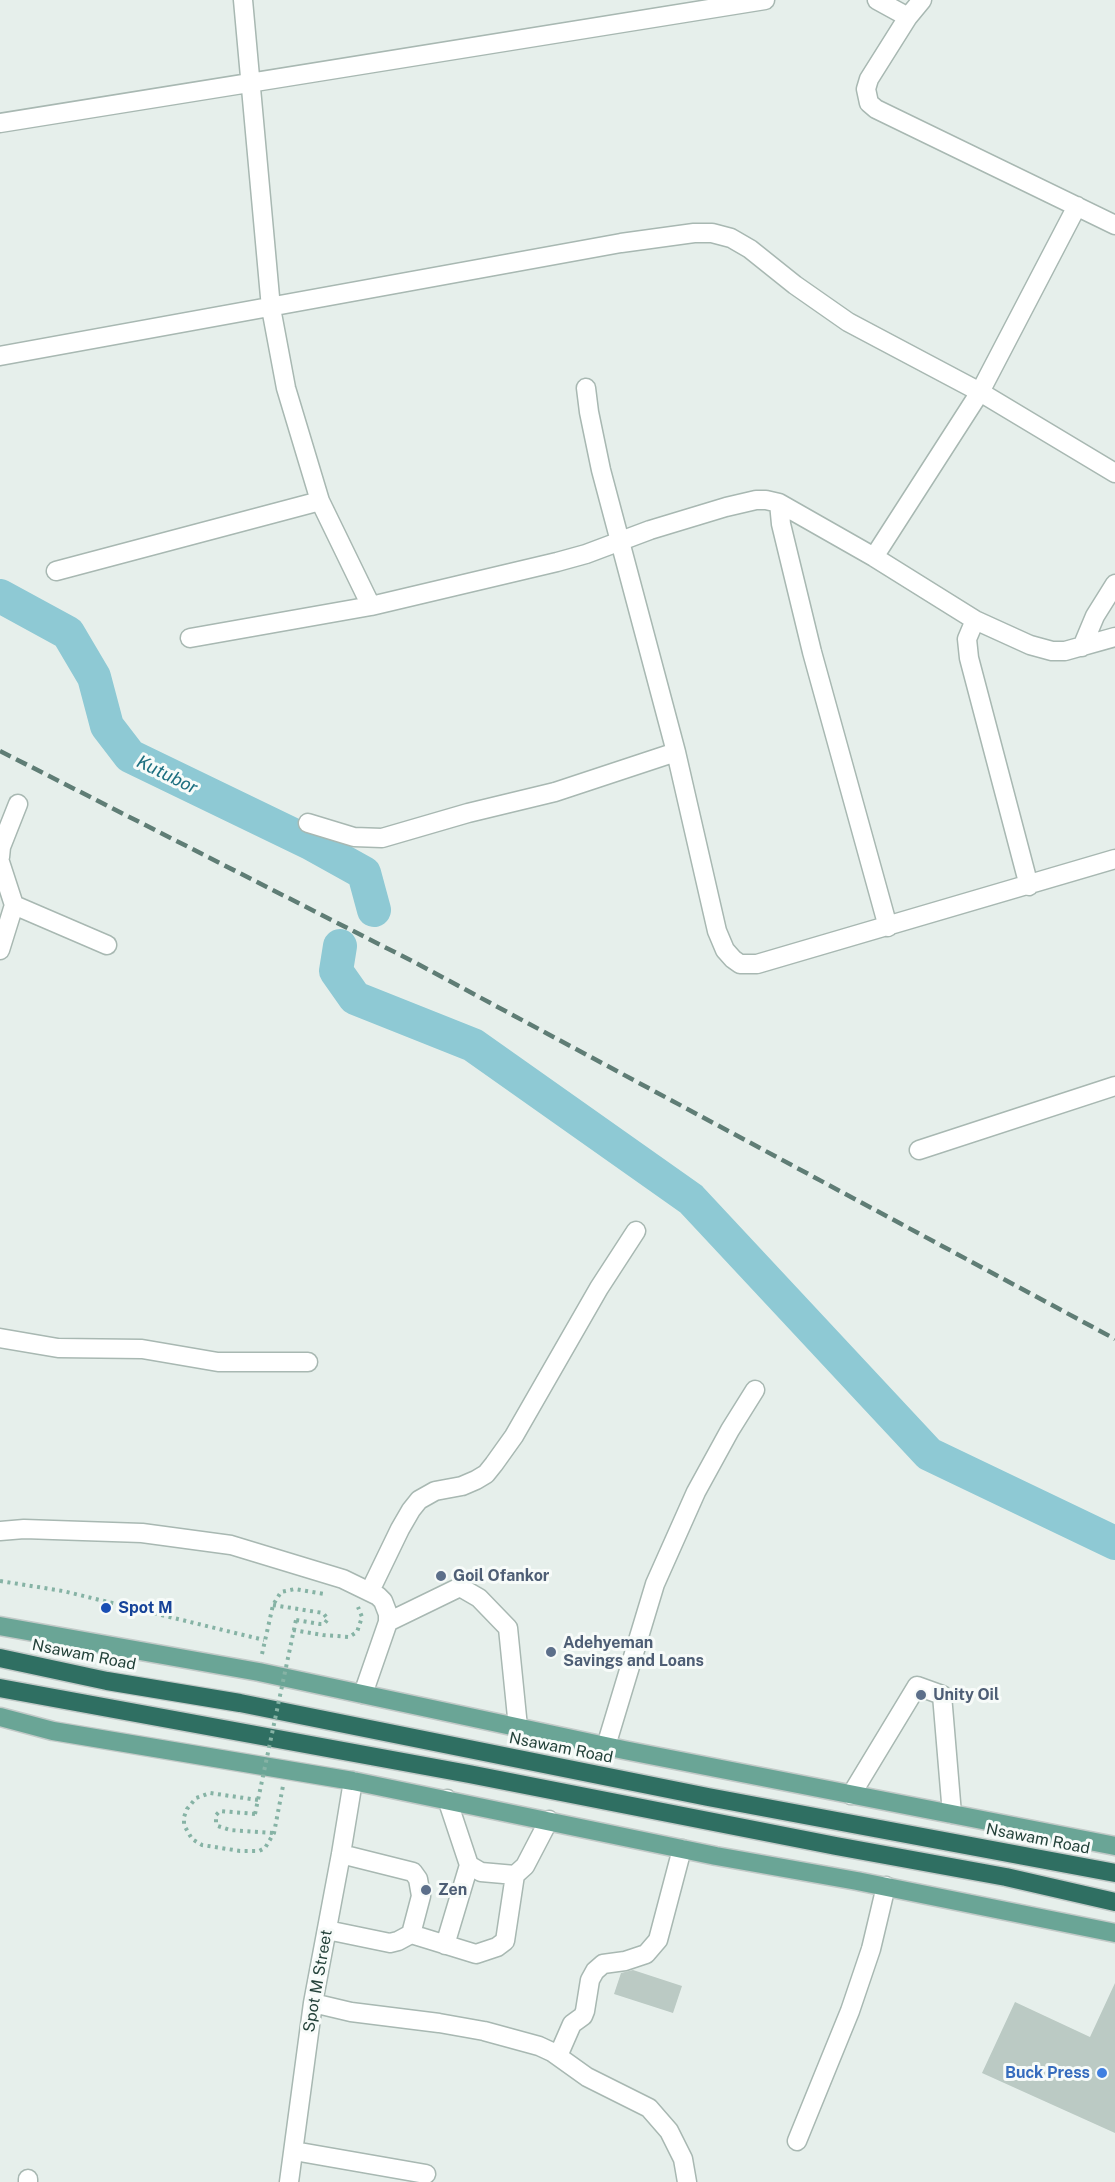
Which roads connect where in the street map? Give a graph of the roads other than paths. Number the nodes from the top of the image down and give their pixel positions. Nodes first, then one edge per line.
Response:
1 (243, 0) edge
2 (765, 0) edge
3 (877, 0) edge
4 (922, 0) edge
5 (908, 17) junction
6 (251, 84) junction
7 (0, 123) edge
8 (1077, 206) junction
9 (1115, 225) edge
10 (271, 308) junction
11 (0, 356) edge
12 (585, 388) dead end
13 (980, 392) junction
14 (1115, 473) edge
15 (320, 501) junction
16 (778, 503) junction
17 (620, 542) junction
18 (874, 557) junction
19 (56, 571) dead end
20 (1115, 584) edge
21 (371, 606) junction
22 (975, 620) junction
23 (1115, 637) edge
24 (190, 638) dead end
25 (1082, 647) junction
26 (676, 752) junction
27 (18, 804) dead end
28 (308, 824) dead end
29 (0, 857) edge
30 (1115, 859) edge
31 (0, 862) edge
32 (1029, 886) junction
33 (14, 905) junction
34 (888, 927) junction
35 (107, 945) dead end
36 (0, 950) edge
37 (1115, 1086) edge
38 (919, 1150) dead end
39 (636, 1231) dead end
40 (0, 1338) edge
41 (308, 1362) dead end
42 (755, 1390) dead end
43 (0, 1531) edge
44 (370, 1592) junction
45 (388, 1622) junction
46 (0, 1626) edge
47 (0, 1658) edge
48 (0, 1688) edge
49 (363, 1694) junction
50 (0, 1717) edge
51 (518, 1727) junction
52 (606, 1746) junction
53 (353, 1780) junction
54 (851, 1795) junction
55 (447, 1799) junction
56 (952, 1814) junction
57 (549, 1820) junction
58 (1115, 1846) edge
59 (682, 1849) junction
60 (341, 1854) junction
61 (469, 1865) junction
62 (1115, 1873) edge
63 (515, 1875) junction
64 (886, 1886) junction
65 (1115, 1902) edge
66 (327, 1930) junction
67 (1115, 1933) edge
68 (411, 1934) junction
69 (445, 1945) junction
70 (313, 2003) junction
71 (558, 2056) junction
72 (797, 2141) dead end
73 (294, 2151) junction
74 (426, 2174) dead end
75 (289, 2182) edge
76 (687, 2182) edge

1 - 6 street
2 - 6 street
3 - 5 street
4 - 5 street
5 - 8 street
6 - 7 street
6 - 10 street
8 - 9 street
8 - 13 street
10 - 11 street
10 - 13 street
10 - 15 street
12 - 17 street
13 - 14 street
13 - 18 street
15 - 19 street
15 - 21 street
16 - 17 street
16 - 18 street
16 - 34 street
17 - 21 street
17 - 26 street
18 - 22 street
20 - 25 street
21 - 24 street
22 - 25 street
22 - 32 street
23 - 25 street
26 - 28 street
26 - 34 street
27 - 29 street
30 - 32 street
31 - 33 street
32 - 34 street
33 - 35 street
33 - 36 street
37 - 38 street
39 - 44 street
40 - 41 street
42 - 52 street
43 - 44 street
44 - 45 street
45 - 49 street
45 - 51 street
46 - 49 main road
47 - 62 highway, Nsawam Road
48 - 65 highway
49 - 51 main road
50 - 53 main road
51 - 52 main road
52 - 54 main road
53 - 55 main road
53 - 60 street, Spot M Street
54 - 56 main road
54 - 56 street
55 - 57 main road
55 - 61 street
56 - 58 main road
57 - 59 main road
57 - 63 street
59 - 64 main road
59 - 71 street
60 - 66 street, Spot M Street
60 - 68 street
61 - 63 street
61 - 69 street
63 - 69 street
64 - 67 main road
64 - 72 street
66 - 68 street
66 - 70 street, Spot M Street
68 - 69 street
70 - 71 street
70 - 73 street, Spot M Street
71 - 76 street
73 - 74 street
73 - 75 street, Spot M Street

